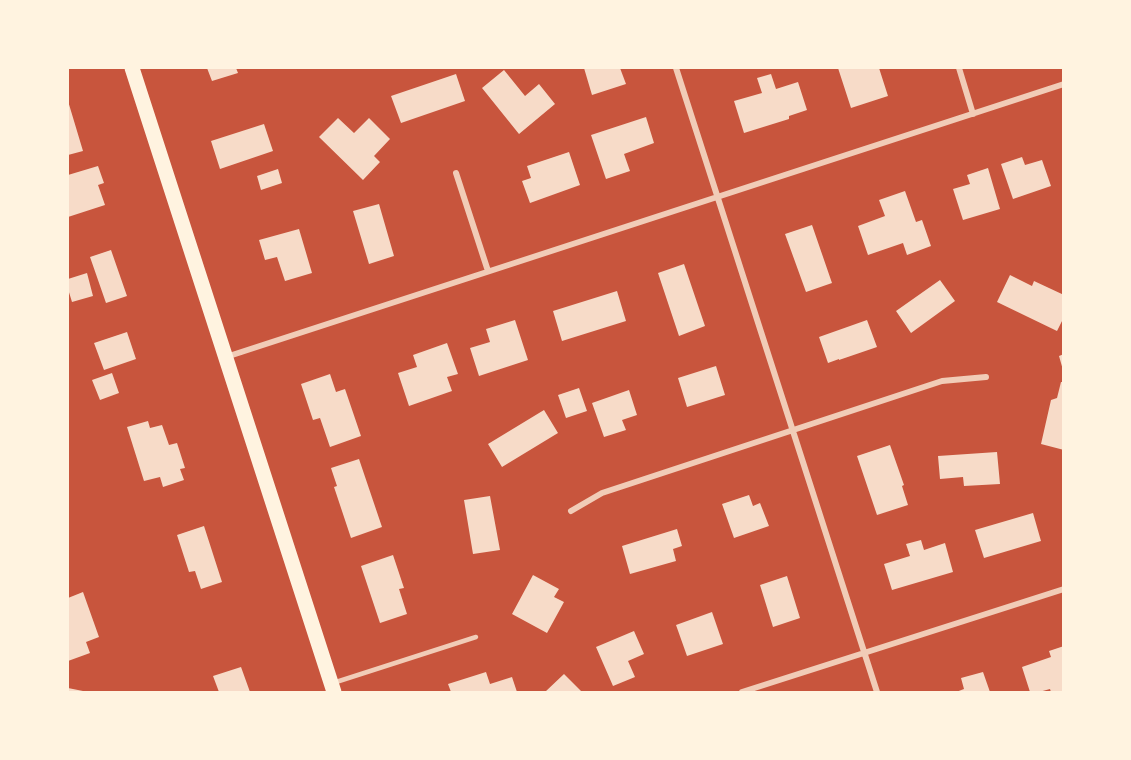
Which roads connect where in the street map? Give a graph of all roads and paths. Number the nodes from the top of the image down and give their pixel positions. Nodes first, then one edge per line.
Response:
1 (132, 68) edge
2 (676, 68) edge
3 (959, 68) edge
4 (1064, 84) edge
5 (973, 114) junction
6 (456, 173) dead end
7 (718, 198) junction
8 (488, 272) junction
9 (225, 357) junction
10 (986, 377) dead end
11 (793, 430) junction
12 (571, 511) dead end
13 (1064, 589) edge
14 (476, 637) dead end
15 (864, 653) junction
16 (333, 688) edge
17 (742, 693) edge
18 (877, 693) edge

1 - 9 main road
2 - 7 street
3 - 5 street
4 - 5 street
5 - 7 street
6 - 8 street
7 - 8 street
7 - 11 street
8 - 9 street
9 - 16 main road
10 - 11 street
11 - 12 street
11 - 15 street
13 - 15 street
14 - 16 lane
15 - 17 street
15 - 18 street

